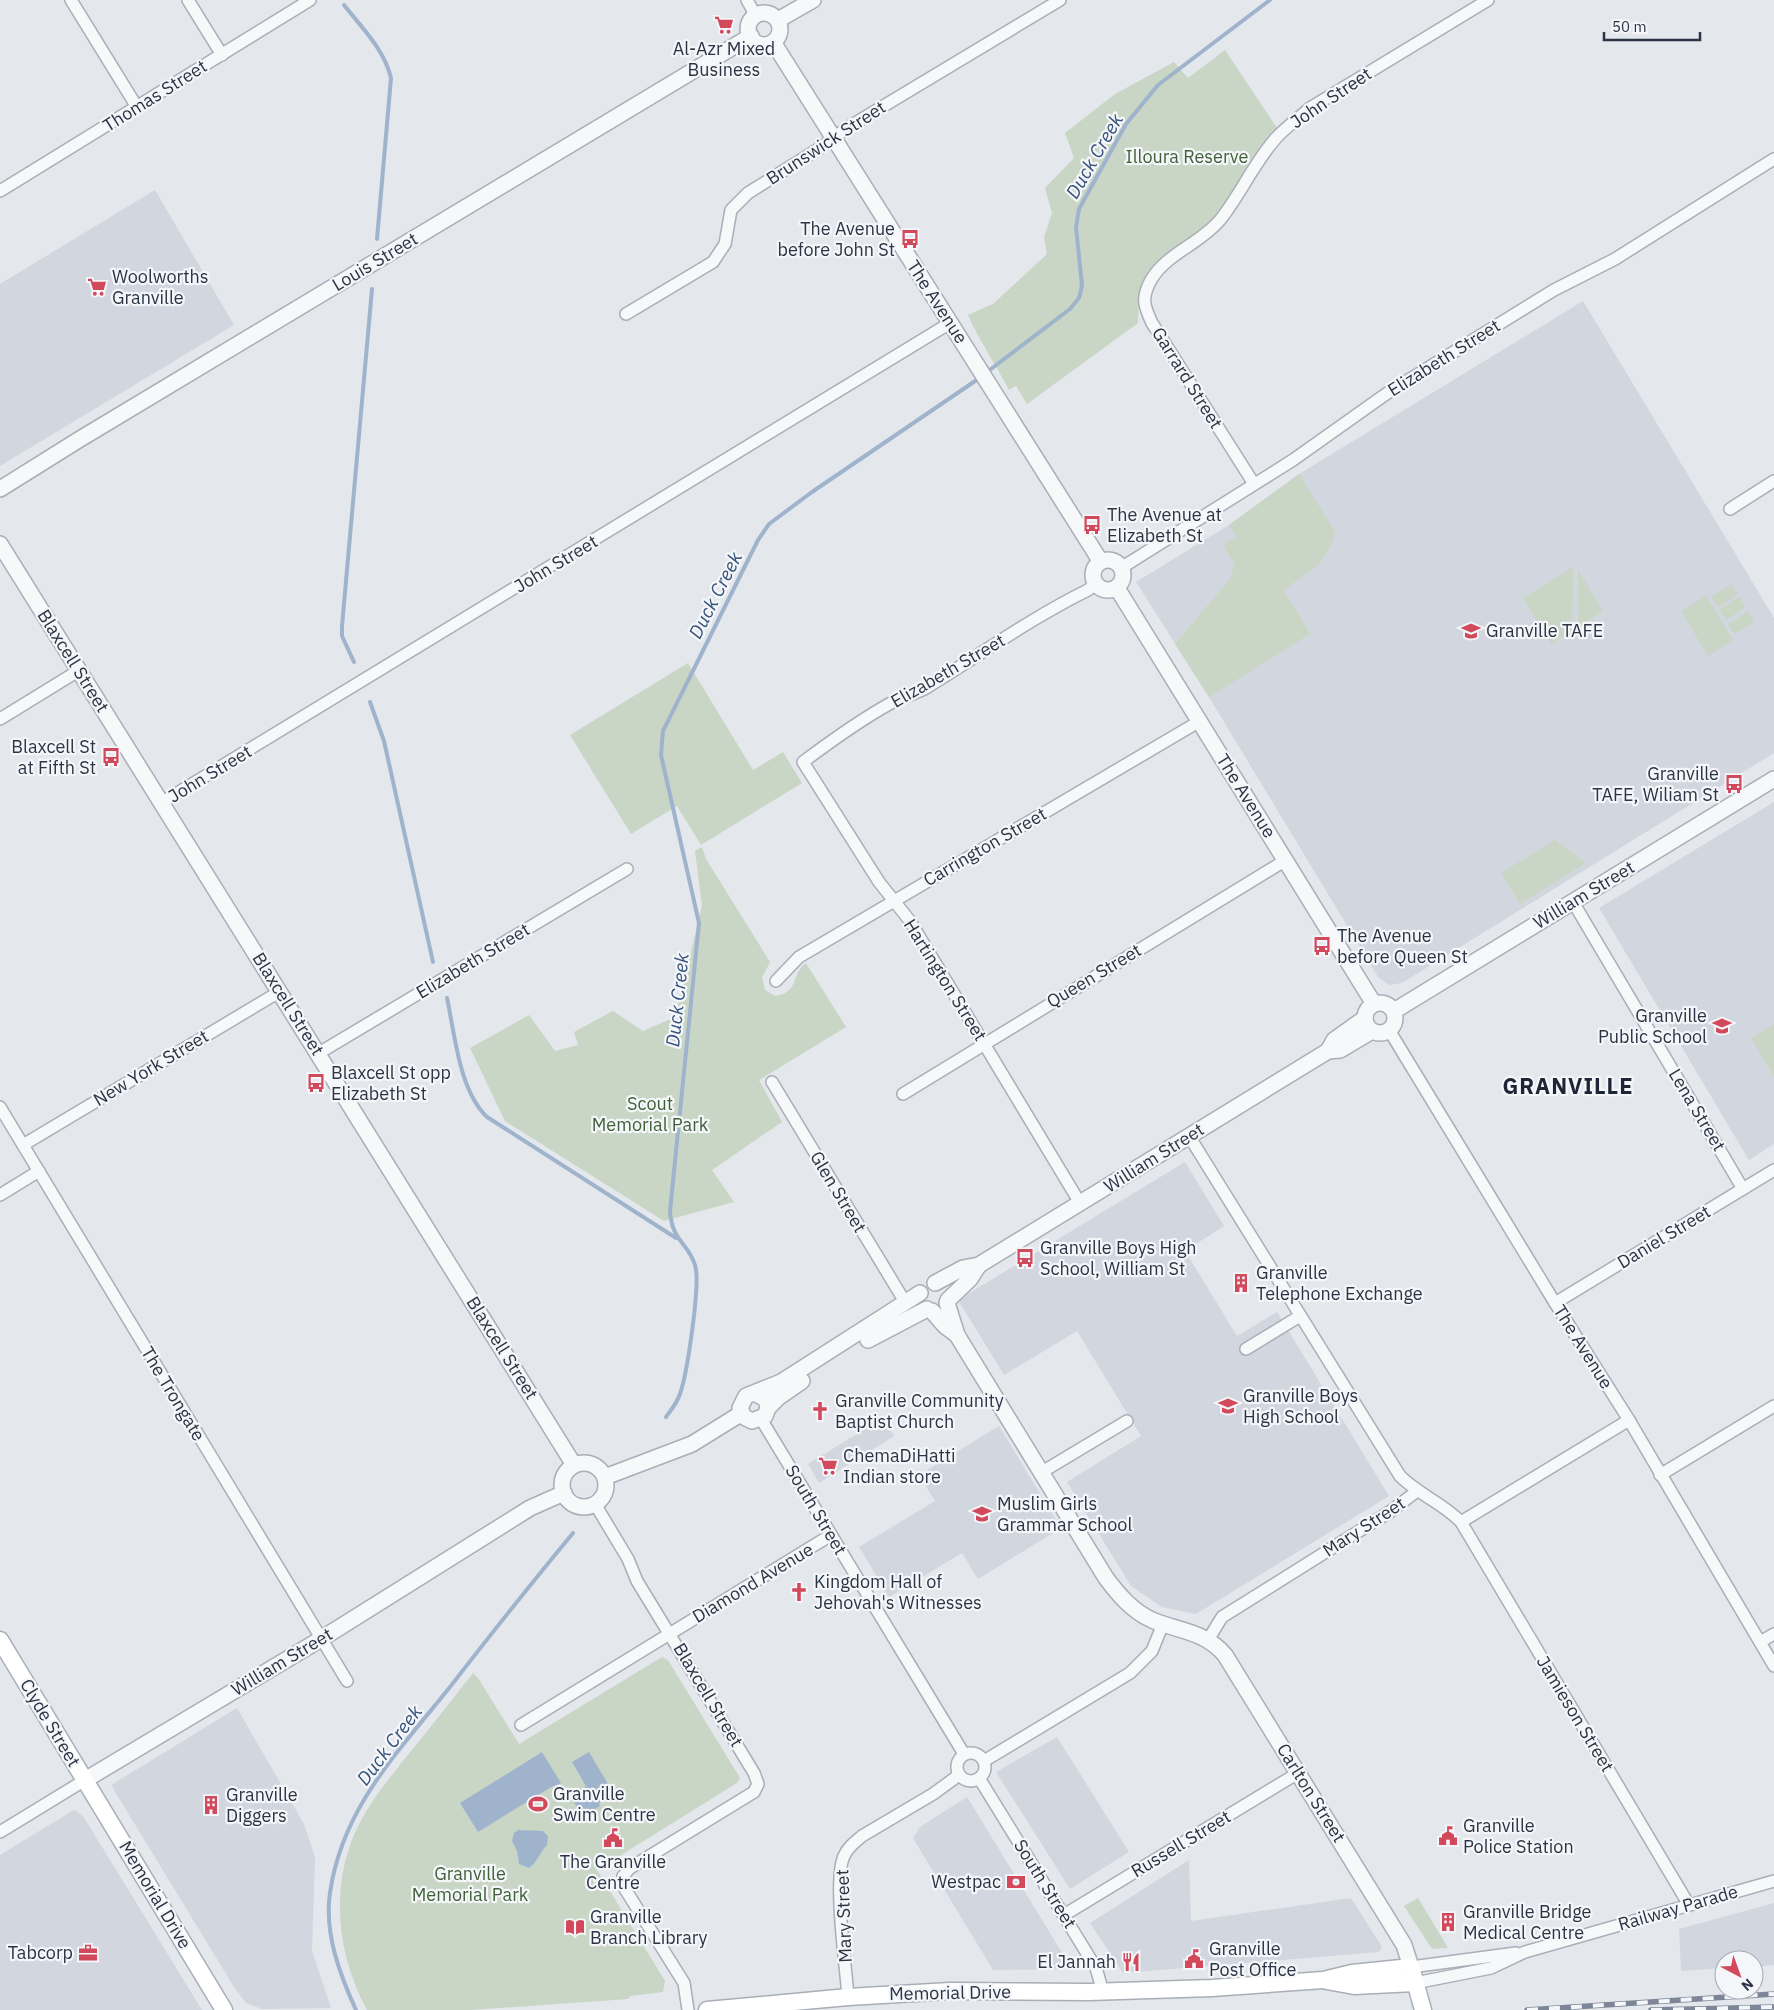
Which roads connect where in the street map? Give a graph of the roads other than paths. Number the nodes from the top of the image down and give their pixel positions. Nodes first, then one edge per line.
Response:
1 (71, 0) edge
2 (188, 0) edge
3 (310, 0) edge
4 (747, 0) edge
5 (813, 0) edge
6 (1060, 0) edge
7 (1488, 0) edge
8 (756, 16) junction
9 (778, 20) junction
10 (750, 36) junction
11 (773, 42) junction
12 (222, 55) junction
13 (137, 107) junction
14 (833, 138) junction
15 (1774, 159) edge
16 (1, 188) edge
17 (1160, 268) joint
18 (626, 314) dead end
19 (950, 323) junction
20 (1774, 481) edge
21 (1254, 484) junction
22 (0, 489) edge
23 (1730, 509) dead end
24 (0, 544) edge
25 (1101, 562) junction
26 (1121, 568) junction
27 (1096, 584) junction
28 (1117, 588) junction
29 (78, 671) junction
30 (0, 720) edge
31 (1200, 721) junction
32 (803, 762) joint
33 (1774, 779) edge
34 (161, 803) junction
35 (1286, 860) junction
36 (627, 869) dead end
37 (895, 900) junction
38 (1573, 902) junction
39 (776, 981) dead end
40 (280, 992) junction
41 (1374, 1004) junction
42 (1394, 1011) junction
43 (1369, 1025) junction
44 (1389, 1030) junction
45 (984, 1043) junction
46 (319, 1053) junction
47 (772, 1082) dead end
48 (903, 1094) dead end
49 (0, 1107) edge
50 (1189, 1136) junction
51 (22, 1145) junction
52 (1774, 1170) edge
53 (39, 1171) junction
54 (1743, 1189) junction
55 (0, 1195) edge
56 (1080, 1203) junction
57 (979, 1265) junction
58 (936, 1283) junction
59 (920, 1293) junction
60 (905, 1302) junction
61 (947, 1302) junction
62 (1555, 1303) junction
63 (929, 1310) junction
64 (1300, 1316) junction
65 (957, 1336) junction
66 (1246, 1349) dead end
67 (754, 1393) junction
68 (1774, 1406) edge
69 (742, 1413) junction
70 (765, 1414) junction
71 (1127, 1420) dead end
72 (1629, 1420) junction
73 (574, 1465) junction
74 (1042, 1472) junction
75 (1660, 1475) junction
76 (605, 1477) junction
77 (1417, 1491) junction
78 (564, 1493) junction
79 (595, 1504) junction
80 (1461, 1522) junction
81 (831, 1535) junction
82 (1163, 1624) junction
83 (670, 1633) junction
84 (1774, 1634) edge
85 (321, 1639) junction
86 (0, 1640) edge
87 (1208, 1640) junction
88 (1760, 1642) junction
89 (1774, 1666) edge
90 (347, 1682) dead end
91 (521, 1725) dead end
92 (964, 1754) junction
93 (984, 1761) junction
94 (1298, 1773) junction
95 (959, 1775) junction
96 (980, 1778) junction
97 (85, 1780) junction
98 (0, 1832) edge
99 (1774, 1881) edge
100 (1689, 1906) junction
101 (1064, 1915) junction
102 (1417, 1989) edge
103 (1103, 1992) junction
104 (848, 1997) junction
105 (224, 2010) edge
106 (688, 2010) edge
107 (708, 2010) edge

1 - 13 street
2 - 12 street
3 - 12 street, Thomas Street
4 - 8 street
5 - 9 street
6 - 14 street, Brunswick Street
7 - 17 street, John Street
8 - 9 street
8 - 10 street
9 - 11 street
10 - 11 street
10 - 22 street, Louis Street
11 - 14 street, The Avenue
12 - 13 street, Thomas Street
13 - 16 street, Thomas Street
14 - 18 street, Brunswick Street
14 - 19 street, The Avenue
15 - 21 street, Elizabeth Street
17 - 21 street, Garrard Street
19 - 25 street, The Avenue
19 - 34 street, John Street
20 - 23 street
21 - 26 street, Elizabeth Street
24 - 29 street, Blaxcell Street
25 - 26 street
25 - 27 street
26 - 28 street
27 - 28 street
27 - 32 street, Elizabeth Street
28 - 31 street, The Avenue
29 - 30 street
29 - 34 street, Blaxcell Street
31 - 35 street, The Avenue
31 - 37 street, Carrington Street
32 - 37 street, Hartington Street
33 - 38 street, William Street
34 - 40 street, Blaxcell Street
35 - 41 street, The Avenue
35 - 45 street, Queen Street
36 - 46 street, Elizabeth Street
37 - 39 street, Carrington Street
37 - 45 street, Hartington Street
38 - 42 street, William Street
38 - 54 street, Lena Street
40 - 46 street, Blaxcell Street
40 - 51 street, New York Street
41 - 42 street
41 - 43 street
42 - 44 street
43 - 44 street
43 - 50 street, William Street
44 - 62 street, The Avenue
45 - 48 street, Queen Street
45 - 56 street, Hartington Street
46 - 73 street, Blaxcell Street
47 - 60 street, Glen Street
49 - 51 street, The Trongate
50 - 56 street, William Street
50 - 64 street
51 - 53 street, The Trongate
52 - 54 street, Daniel Street
53 - 55 street
53 - 85 street, The Trongate
54 - 62 street, Daniel Street
56 - 57 street, William Street
57 - 58 street, William Street
57 - 61 street, William Street
58 - 59 street
58 - 61 street
59 - 60 street
59 - 63 street
60 - 67 street
61 - 63 street
61 - 65 street
62 - 72 street, The Avenue
63 - 65 street
63 - 70 street
64 - 66 street
64 - 77 street
65 - 74 street, Carlton Street
67 - 69 street
67 - 70 street
68 - 75 street
69 - 70 street
69 - 76 street
70 - 81 street, South Street
71 - 74 street
72 - 75 street, The Avenue
72 - 80 street
73 - 76 street
73 - 78 street
74 - 82 street, Carlton Street
75 - 88 street, The Avenue
76 - 79 street
77 - 80 street, Mary Street
77 - 87 street, Mary Street
78 - 79 street
78 - 85 street, William Street
79 - 83 street, Blaxcell Street
80 - 100 street, Jamieson Street
81 - 83 street, Diamond Avenue
81 - 92 street, South Street
82 - 87 street, Carlton Street
82 - 93 street
83 - 91 street, Diamond Avenue
83 - 106 street, Blaxcell Street
84 - 88 street
85 - 90 street, The Trongate
85 - 97 street, William Street
86 - 97 main road, Clyde Street
87 - 94 street, Carlton Street
88 - 89 street, The Avenue
92 - 93 street
92 - 95 street
93 - 96 street
94 - 101 street, Russell Street
94 - 102 street, Carlton Street
95 - 96 street
95 - 104 street, Mary Street
96 - 101 street, South Street
97 - 98 street, William Street
97 - 105 main road, Memorial Drive
99 - 100 street, Railway Parade
100 - 102 street, Railway Parade
101 - 103 street, South Street
102 - 103 main road, Railway Parade
103 - 104 main road, Memorial Drive
104 - 107 main road, Memorial Drive

